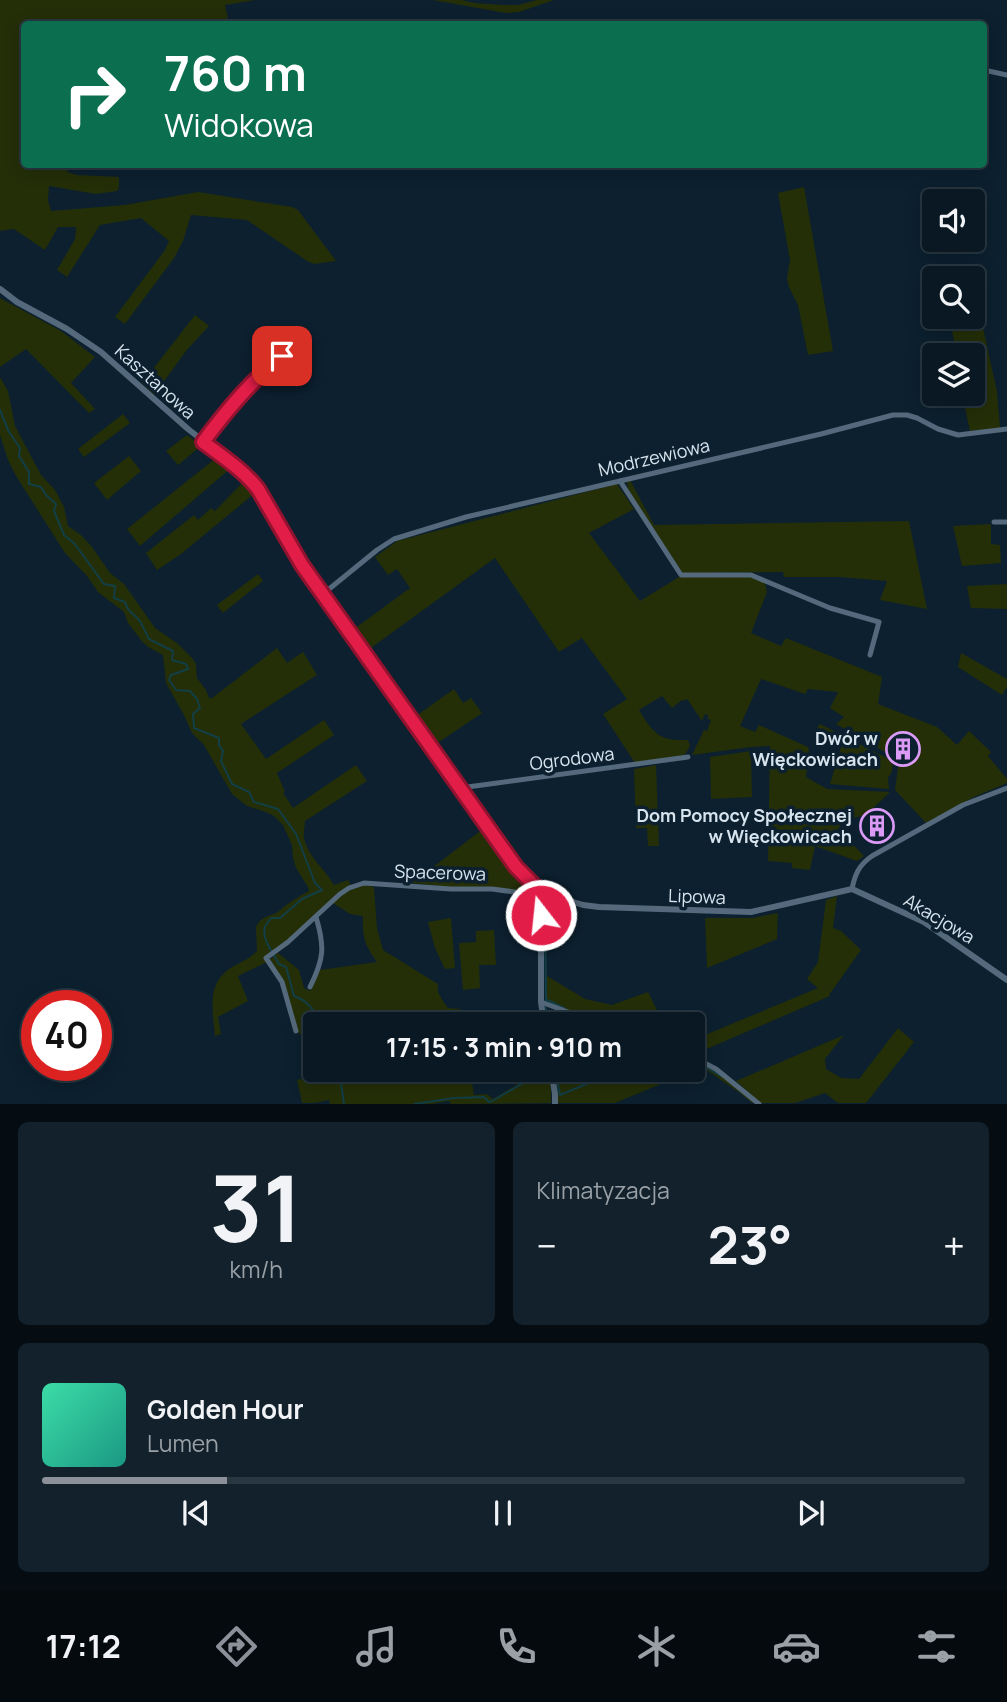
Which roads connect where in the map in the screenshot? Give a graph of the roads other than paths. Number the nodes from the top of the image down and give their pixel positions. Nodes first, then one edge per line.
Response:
1 (987, 70) edge
2 (1007, 75) edge
3 (0, 289) edge
4 (283, 355) dead end
5 (1007, 429) edge
6 (203, 442) junction
7 (620, 481) junction
8 (994, 522) dead end
9 (1007, 522) edge
10 (323, 594) junction
11 (870, 655) dead end
12 (688, 757) dead end
13 (460, 788) junction
14 (1007, 788) edge
15 (852, 889) junction
16 (541, 892) junction
17 (316, 917) junction
18 (1007, 980) edge
19 (310, 987) dead end
20 (541, 1002) junction
21 (542, 1012) edge
22 (568, 1012) edge
23 (296, 1031) dead end
24 (705, 1063) edge
25 (553, 1082) edge
26 (555, 1104) edge
27 (759, 1104) edge

1 - 2 street
3 - 6 street, Kasztanowa
4 - 6 street
5 - 7 street, Modrzewiowa
6 - 10 street, Kasztanowa
7 - 10 street, Modrzewiowa
7 - 11 street
8 - 9 street
10 - 13 street, Kasztanowa
12 - 13 street, Ogrodowa
13 - 16 street, Kasztanowa
14 - 15 street
15 - 16 street, Lipowa
15 - 18 street, Akacjowa
16 - 17 street, Spacerowa
16 - 20 street
17 - 19 street
17 - 23 street
20 - 21 street
20 - 22 street
24 - 27 street
25 - 26 street

